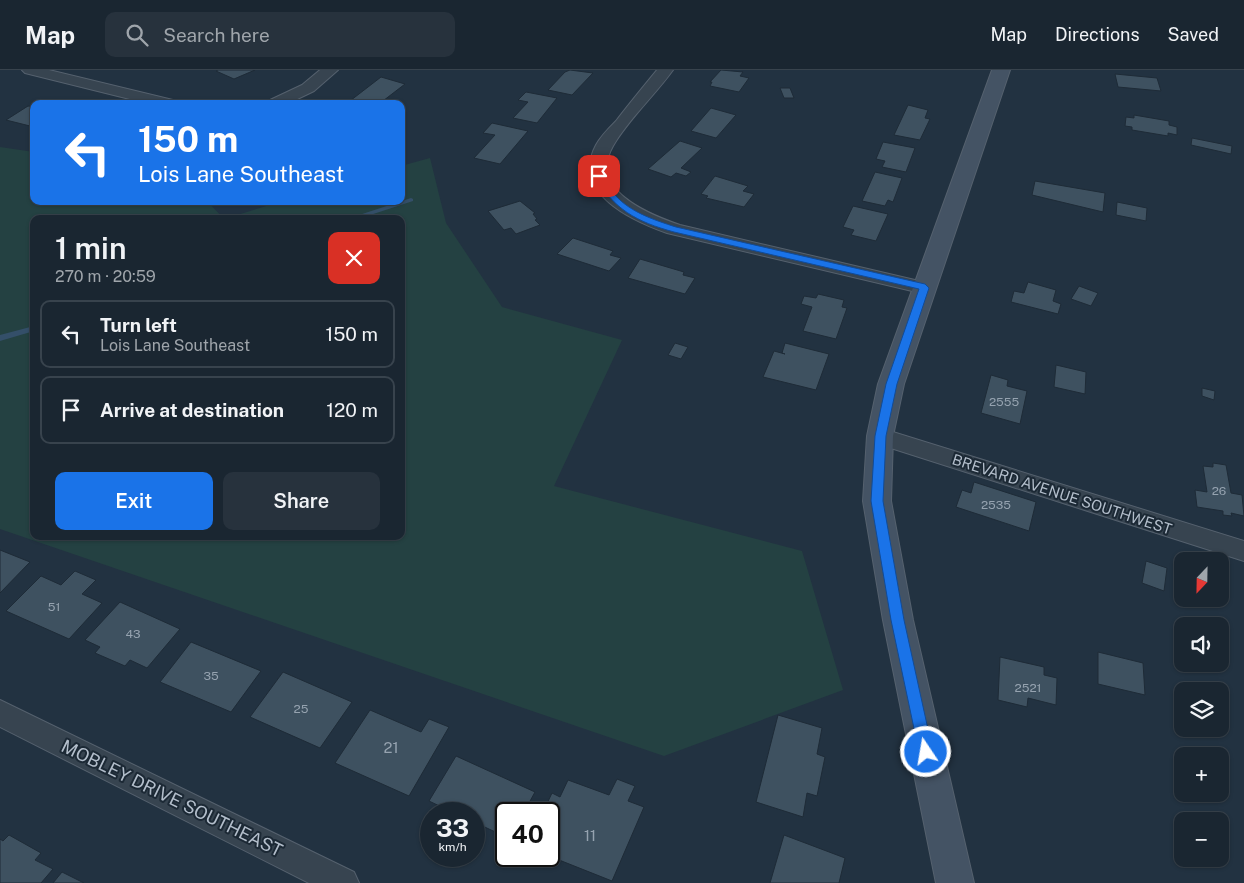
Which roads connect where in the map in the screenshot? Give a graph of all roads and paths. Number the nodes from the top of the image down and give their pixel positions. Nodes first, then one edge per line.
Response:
1 (30, 70) edge
2 (330, 70) edge
3 (664, 70) edge
4 (1001, 70) edge
5 (154, 100) edge
6 (282, 100) edge
7 (925, 288) junction
8 (880, 436) junction
9 (1244, 551) edge
10 (0, 713) edge
11 (343, 883) edge
12 (955, 883) edge

1 - 5 street
2 - 6 street
3 - 7 street
4 - 7 street
7 - 8 street
8 - 9 street, BREVARD AVENUE SOUTHWEST
8 - 12 street
10 - 11 street, MOBLEY DRIVE SOUTHEAST

